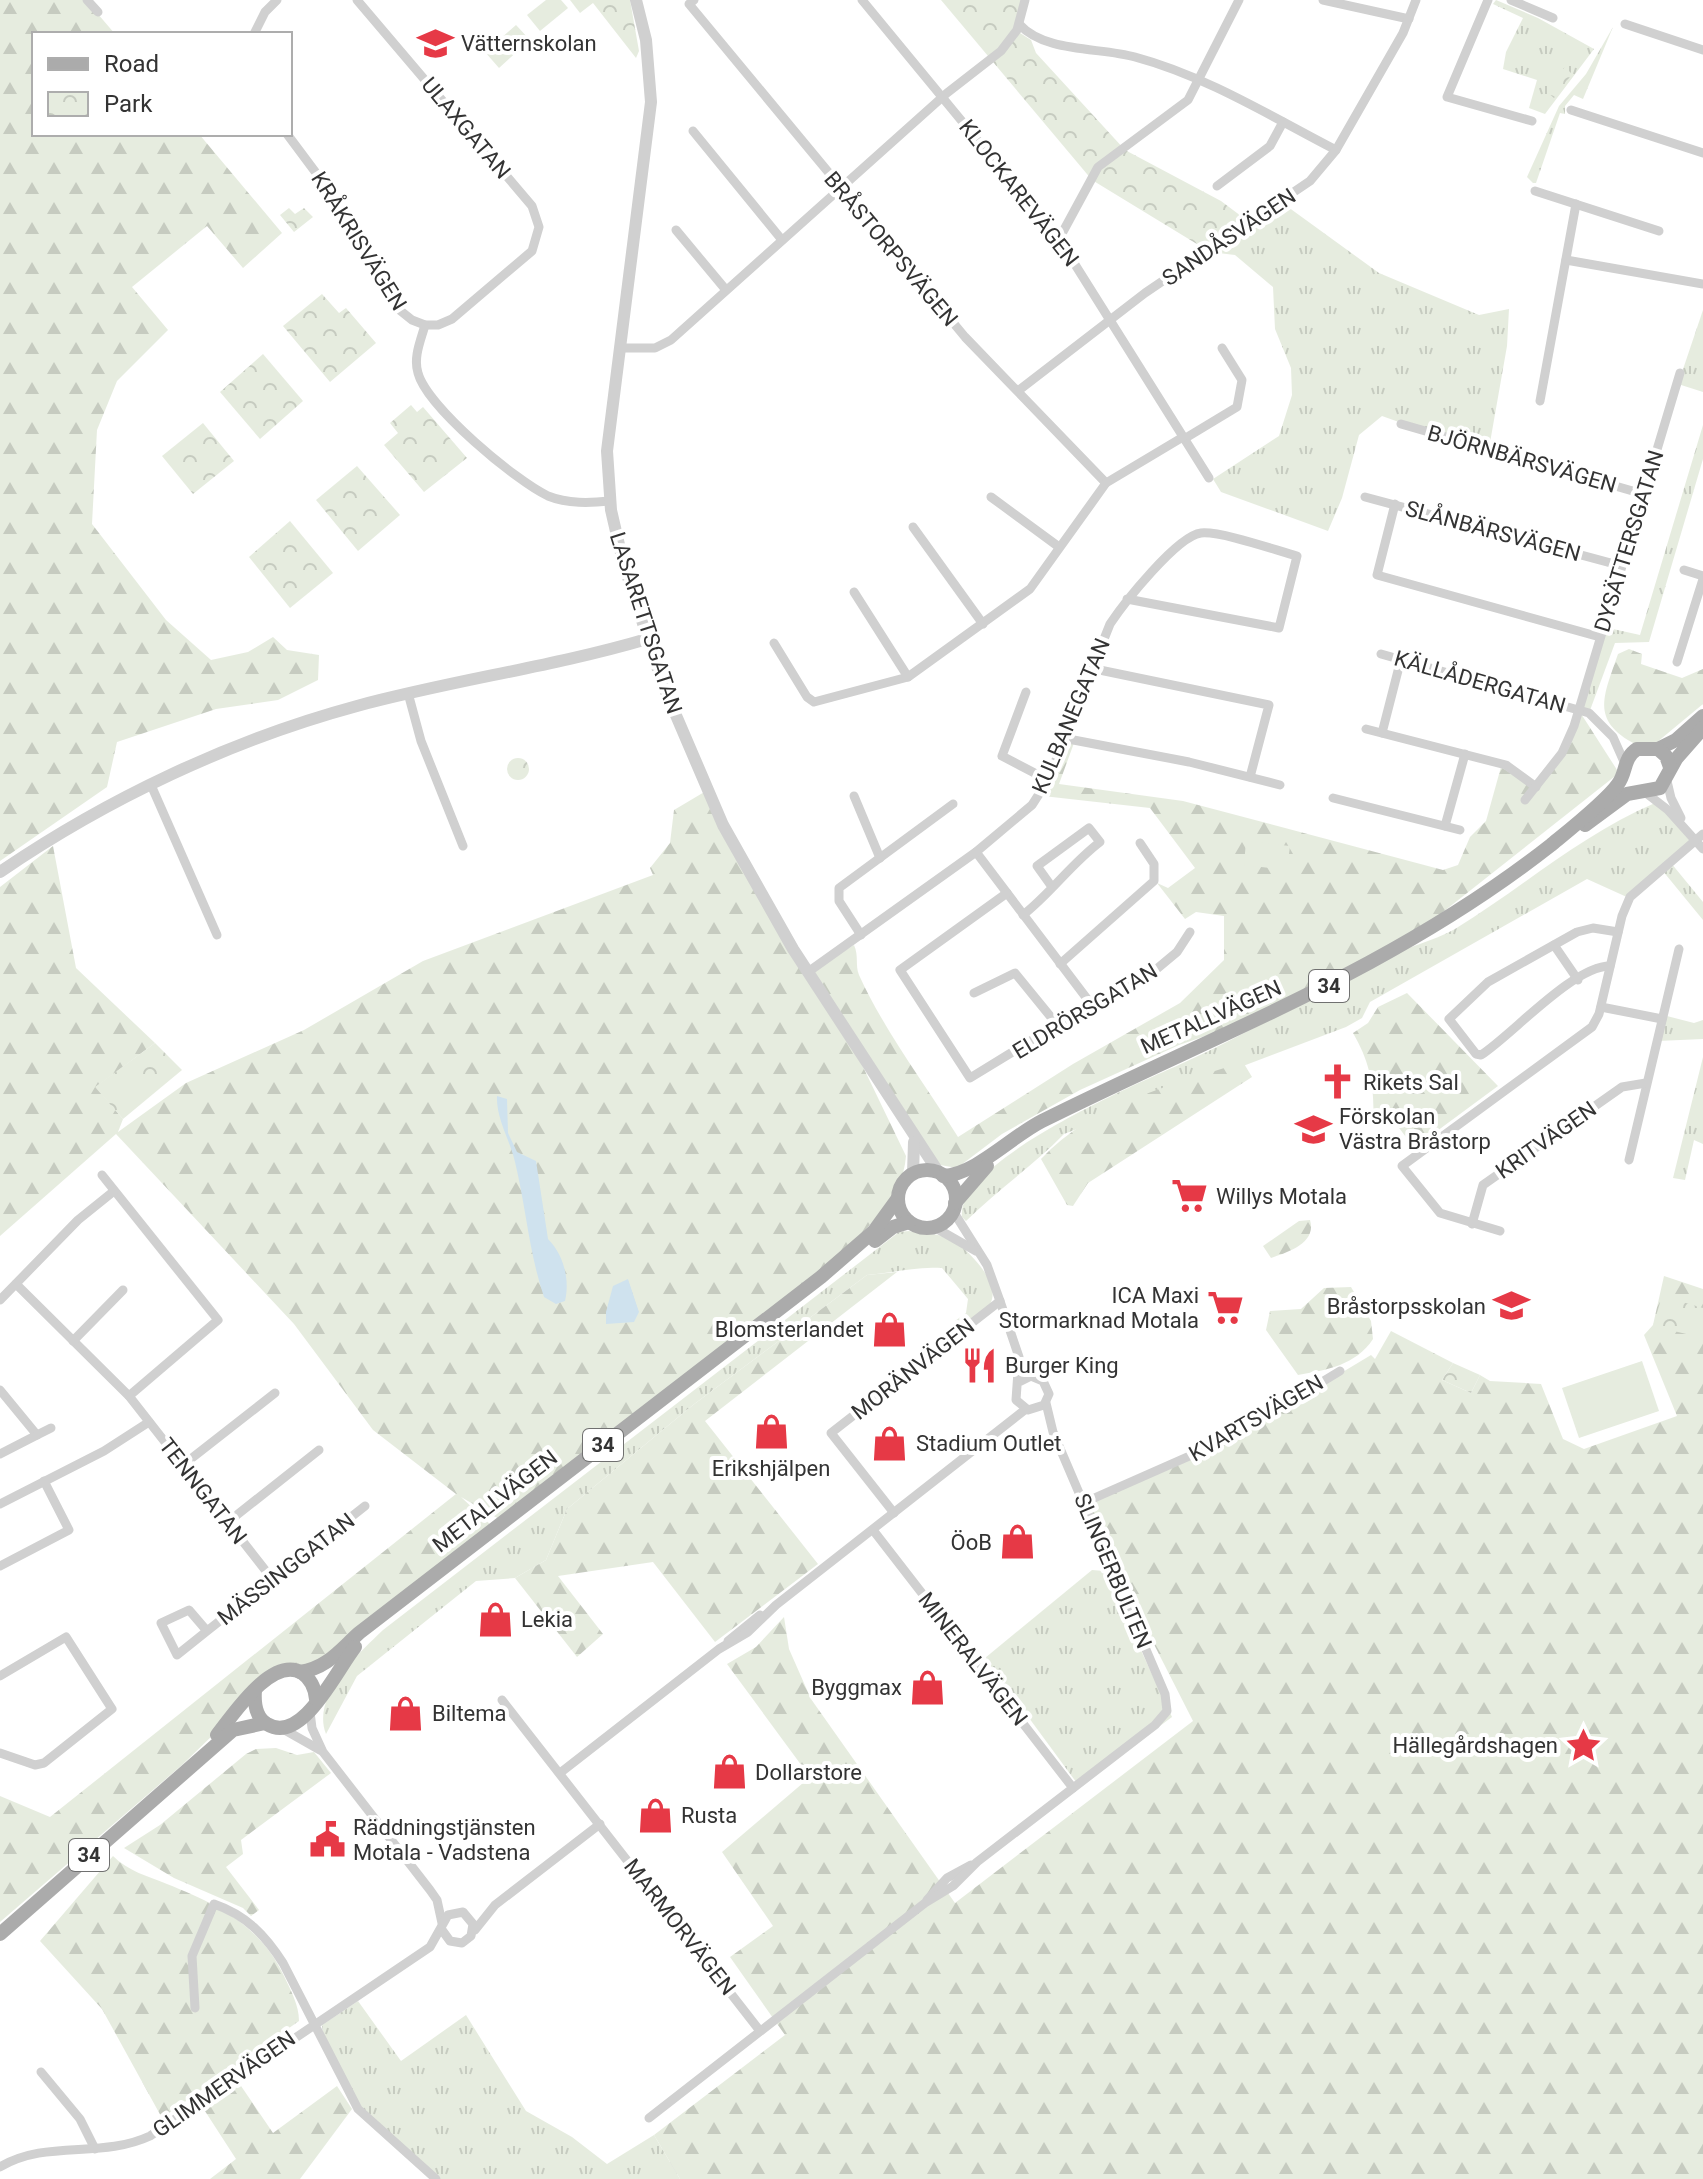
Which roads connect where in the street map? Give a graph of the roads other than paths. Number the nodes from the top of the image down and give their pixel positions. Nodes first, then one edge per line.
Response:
1 (87, 0) edge
2 (357, 0) edge
3 (636, 0) edge
4 (862, 0) edge
5 (1025, 0) edge
6 (1239, 0) edge
7 (1323, 0) edge
8 (1416, 0) edge
9 (1488, 0) edge
10 (1511, 0) edge
11 (270, 2) edge
12 (692, 2) edge
13 (98, 12) dead end
14 (1553, 18) dead end
15 (1409, 19) junction
16 (1019, 24) junction
17 (1625, 24) dead end
18 (255, 32) edge
19 (1703, 50) edge
20 (1198, 80) junction
21 (942, 97) junction
22 (1571, 110) dead end
23 (1532, 121) dead end
24 (1283, 122) junction
25 (693, 131) dead end
26 (288, 136) edge
27 (1336, 150) junction
28 (1703, 153) edge
29 (1217, 186) dead end
30 (841, 187) junction
31 (1535, 191) dead end
32 (1576, 204) junction
33 (539, 222) joint
34 (676, 230) dead end
35 (1659, 231) dead end
36 (1059, 239) junction
37 (782, 240) junction
38 (1566, 260) junction
39 (1703, 284) edge
40 (726, 290) junction
41 (1109, 320) junction
42 (425, 325) junction
43 (620, 348) junction
44 (1222, 348) dead end
45 (1680, 373) dead end
46 (1018, 391) junction
47 (1540, 401) dead end
48 (1401, 424) dead end
49 (1183, 438) junction
50 (1209, 478) dead end
51 (1106, 483) junction
52 (1643, 494) junction
53 (991, 497) dead end
54 (1365, 497) dead end
55 (610, 501) junction
56 (1395, 504) junction
57 (913, 527) dead end
58 (1059, 547) junction
59 (1622, 566) junction
60 (1684, 570) dead end
61 (1703, 577) edge
62 (854, 592) dead end
63 (1127, 599) junction
64 (983, 624) junction
65 (1600, 637) junction
66 (647, 639) junction
67 (774, 643) dead end
68 (1381, 654) dead end
69 (1401, 659) junction
70 (1677, 662) dead end
71 (1090, 668) junction
72 (908, 677) junction
73 (1026, 692) dead end
74 (408, 693) junction
75 (1579, 709) junction
76 (1703, 716) edge
77 (1703, 728) edge
78 (1366, 729) dead end
79 (1382, 733) junction
80 (1613, 737) junction
81 (1063, 738) junction
82 (1637, 749) junction
83 (1658, 749) junction
84 (1465, 754) junction
85 (1625, 769) junction
86 (1669, 774) junction
87 (1250, 777) junction
88 (1048, 780) junction
89 (151, 785) junction
90 (1280, 785) dead end
91 (1536, 787) junction
92 (1643, 792) junction
93 (854, 796) dead end
94 (1333, 798) dead end
95 (1525, 800) dead end
96 (953, 804) dead end
97 (1445, 826) junction
98 (1460, 830) dead end
99 (1698, 838) edge
100 (1140, 843) dead end
101 (1554, 843) junction
102 (463, 846) dead end
103 (976, 852) junction
104 (880, 858) junction
105 (0, 872) edge
106 (1052, 887) junction
107 (1007, 893) junction
108 (1023, 915) junction
109 (1190, 932) dead end
110 (1618, 932) junction
111 (217, 935) dead end
112 (861, 935) junction
113 (1554, 945) junction
114 (1679, 949) dead end
115 (1060, 964) junction
116 (1610, 966) junction
117 (808, 972) junction
118 (1578, 980) junction
119 (974, 993) dead end
120 (1091, 1004) junction
121 (1601, 1007) junction
122 (1662, 1019) junction
123 (1059, 1027) junction
124 (1646, 1083) junction
125 (1087, 1099) junction
126 (914, 1139) junction
127 (1629, 1160) dead end
128 (913, 1174) junction
129 (941, 1174) junction
130 (102, 1175) dead end
131 (114, 1191) junction
132 (898, 1198) junction
133 (954, 1207) junction
134 (909, 1222) junction
135 (1472, 1224) junction
136 (934, 1227) junction
137 (1500, 1231) dead end
138 (982, 1256) junction
139 (821, 1277) junction
140 (16, 1284) junction
141 (123, 1290) dead end
142 (0, 1300) edge
143 (1000, 1301) junction
144 (73, 1341) junction
145 (1019, 1357) junction
146 (1340, 1371) dead end
147 (1034, 1377) junction
148 (1019, 1382) junction
149 (0, 1390) edge
150 (275, 1393) dead end
151 (129, 1396) junction
152 (1016, 1400) junction
153 (1046, 1403) junction
154 (1029, 1410) junction
155 (149, 1422) junction
156 (1001, 1427) junction
157 (51, 1428) dead end
158 (1053, 1432) junction
159 (37, 1435) junction
160 (319, 1450) dead end
161 (0, 1454) edge
162 (183, 1465) junction
163 (44, 1481) junction
164 (1083, 1503) junction
165 (0, 1504) edge
166 (365, 1506) dead end
167 (894, 1513) junction
168 (228, 1522) junction
169 (873, 1530) junction
170 (0, 1566) edge
171 (273, 1580) junction
172 (385, 1614) junction
173 (207, 1631) junction
174 (300, 1672) junction
175 (0, 1676) edge
176 (255, 1690) junction
177 (502, 1700) dead end
178 (313, 1706) junction
179 (265, 1723) junction
180 (283, 1729) junction
181 (323, 1752) junction
182 (0, 1753) edge
183 (560, 1773) junction
184 (180, 1777) junction
185 (1073, 1788) junction
186 (600, 1824) junction
187 (437, 1900) junction
188 (495, 1905) junction
189 (456, 1912) junction
190 (467, 1914) junction
191 (442, 1928) junction
192 (473, 1932) junction
193 (0, 1934) edge
194 (450, 1941) junction
195 (430, 1947) junction
196 (195, 2008) dead end
197 (312, 2023) junction
198 (760, 2031) junction
199 (41, 2072) dead end
200 (649, 2118) dead end
201 (95, 2149) junction
202 (0, 2167) edge
203 (436, 2179) edge

1 - 13 street
2 - 33 street, ULAXGATAN
3 - 43 street, LASARETTSGATAN
4 - 21 street, KLOCKAREVÄGEN
5 - 16 street
6 - 20 street
7 - 15 street
8 - 15 street, SANDÅSVÄGEN
9 - 23 street
10 - 14 street
11 - 18 street
12 - 30 street, BRÅSTORPSVÄGEN
15 - 27 street, SANDÅSVÄGEN
16 - 20 street
16 - 21 street
17 - 19 street
20 - 24 street
20 - 36 street
21 - 30 street
21 - 36 street, KLOCKAREVÄGEN
22 - 28 street
24 - 27 street
24 - 29 street
25 - 37 street
26 - 42 street, KRÅKRISVÄGEN
27 - 41 street, SANDÅSVÄGEN
30 - 37 street
30 - 46 street, BRÅSTORPSVÄGEN
31 - 32 street
32 - 35 street
32 - 38 street
33 - 42 street, KRÅKRISVÄGEN
34 - 40 street
36 - 41 street, KLOCKAREVÄGEN
37 - 40 street
38 - 39 street
38 - 47 street
40 - 43 street
41 - 46 street, SANDÅSVÄGEN
41 - 49 street, KLOCKAREVÄGEN
42 - 55 street
43 - 55 street, LASARETTSGATAN
44 - 49 street
45 - 52 street, DYSÄTTERSGATAN
46 - 51 street, BRÅSTORPSVÄGEN
48 - 52 street, BJÖRNBÄRSVÄGEN
49 - 50 street, KLOCKAREVÄGEN
49 - 51 street
51 - 58 street
52 - 59 street, DYSÄTTERSGATAN
53 - 58 street
54 - 56 street, SLÅNBÄRSVÄGEN
55 - 66 street, LASARETTSGATAN
56 - 59 street, SLÅNBÄRSVÄGEN
56 - 65 street
57 - 64 street
58 - 64 street
59 - 65 street, DYSÄTTERSGATAN
60 - 61 street
61 - 70 street
62 - 72 street
63 - 63 street, KULBANEGATAN
63 - 71 street, KULBANEGATAN
64 - 72 street
65 - 75 street, DYSÄTTERSGATAN
66 - 74 street
66 - 117 street, LASARETTSGATAN
67 - 72 street
68 - 69 street, KÄLLÅDERGATAN
69 - 75 street, KÄLLÅDERGATAN
69 - 79 street
71 - 81 street, KULBANEGATAN
71 - 87 street
73 - 88 street
74 - 89 street
74 - 102 street
75 - 80 street
75 - 91 street, DYSÄTTERSGATAN
76 - 83 main road
77 - 86 main road, METALLVÄGEN / 34
78 - 79 street
79 - 84 street
80 - 82 street
80 - 85 street
81 - 87 street
81 - 88 street, KULBANEGATAN
82 - 83 main road
82 - 85 main road, METALLVÄGEN / 34
83 - 86 main road
84 - 91 street
84 - 97 street
85 - 92 main road
85 - 101 main road, METALLVÄGEN / 34
86 - 92 main road, METALLVÄGEN / 34
86 - 99 street
87 - 90 street
88 - 103 street, KULBANEGATAN
89 - 105 street
89 - 111 street
91 - 95 street, DYSÄTTERSGATAN
92 - 99 street
92 - 101 main road, METALLVÄGEN / 34
93 - 104 street
94 - 97 street
96 - 104 street
97 - 98 street
99 - 110 street
100 - 115 street
101 - 125 main road, METALLVÄGEN / 34
103 - 107 street
103 - 112 street, KULBANEGATAN
104 - 112 street
106 - 106 street
106 - 108 street
107 - 108 street
107 - 123 street, ELDRÖRSGATAN
108 - 115 street
109 - 120 street, ELDRÖRSGATAN
110 - 113 street
110 - 116 street
112 - 117 street, KULBANEGATAN
113 - 118 street
113 - 118 street
114 - 122 street
115 - 120 street
116 - 118 street
116 - 121 street
117 - 126 street, LASARETTSGATAN
119 - 123 street
120 - 123 street, ELDRÖRSGATAN
121 - 122 street
121 - 135 street
122 - 124 street
124 - 127 street
124 - 135 street, KRITVÄGEN
125 - 129 main road, METALLVÄGEN / 34
125 - 133 main road, METALLVÄGEN / 34
126 - 128 street
126 - 129 street, LASARETTSGATAN
128 - 129 main road, 34
128 - 132 main road, 34
129 - 133 main road
130 - 131 street
131 - 140 street
131 - 151 street
132 - 134 main road
132 - 139 main road, METALLVÄGEN / 34
133 - 136 main road, 34
133 - 138 street
134 - 136 main road
134 - 139 main road, METALLVÄGEN / 34
135 - 137 street
136 - 138 street
138 - 143 street
139 - 172 main road, METALLVÄGEN / 34
140 - 142 street
140 - 144 street
141 - 144 street
143 - 145 street
143 - 167 street, MORÄNVÄGEN
144 - 151 street
145 - 147 street
145 - 148 street
146 - 164 street, KVARTSVÄGEN
147 - 148 street
147 - 153 street
148 - 152 street
149 - 159 street
150 - 162 street
151 - 155 street
152 - 154 street
152 - 156 street
153 - 154 street
153 - 158 street, SLINGERBULTEN
154 - 156 street
154 - 158 street, SLINGERBULTEN
155 - 162 street, TENNGATAN
155 - 163 street, TENNGATAN
156 - 167 street
157 - 159 street
158 - 164 street, SLINGERBULTEN
159 - 161 street
160 - 168 street
162 - 168 street, TENNGATAN
163 - 165 street, TENNGATAN
163 - 170 street
164 - 185 street, SLINGERBULTEN
166 - 171 street, MÄSSINGGATAN
167 - 169 street
168 - 171 street, TENNGATAN
169 - 183 street
169 - 185 street, MINERALVÄGEN
171 - 173 street, MÄSSINGGATAN
172 - 174 main road, METALLVÄGEN / 34
172 - 178 main road, METALLVÄGEN / 34
173 - 173 street, MÄSSINGGATAN
174 - 176 main road, 34
174 - 178 main road
175 - 182 street
176 - 179 main road
176 - 184 main road, 34
177 - 183 street
178 - 180 main road, 34
178 - 181 street
179 - 180 main road
179 - 184 main road, 34
180 - 181 street
181 - 187 street
183 - 186 street
184 - 193 main road, 34
185 - 198 street
186 - 188 street
186 - 198 street, MARMORVÄGEN
187 - 189 street
187 - 191 street
188 - 190 street
188 - 192 street
189 - 190 street
189 - 191 street, GLIMMERVÄGEN
190 - 192 street
191 - 194 street
191 - 195 street, GLIMMERVÄGEN
192 - 194 street, GLIMMERVÄGEN
194 - 195 street, GLIMMERVÄGEN
195 - 197 street, GLIMMERVÄGEN
196 - 197 street
197 - 201 street, GLIMMERVÄGEN
197 - 203 street
198 - 200 street
199 - 201 street
201 - 202 street, GLIMMERVÄGEN

